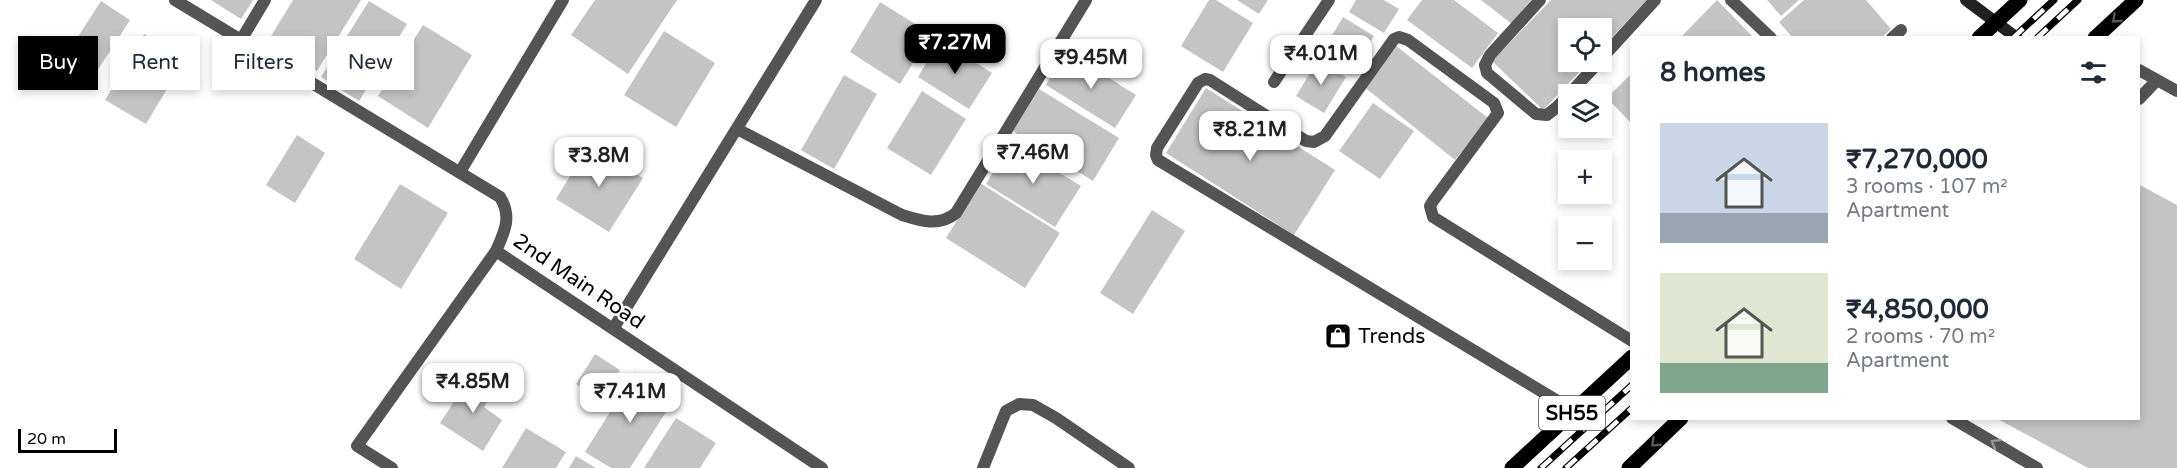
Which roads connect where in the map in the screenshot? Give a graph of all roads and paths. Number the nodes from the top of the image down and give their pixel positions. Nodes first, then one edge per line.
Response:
1 (175, 0) edge
2 (265, 0) edge
3 (563, 0) edge
4 (816, 0) edge
5 (1086, 0) edge
6 (1329, 0) edge
7 (1540, 0) edge
8 (1655, 0) edge
9 (1731, 0) edge
10 (1966, 0) edge
11 (2020, 0) edge
12 (2136, 0) edge
13 (1997, 21) junction
14 (234, 36) edge
15 (243, 36) edge
16 (1769, 36) edge
17 (1981, 36) edge
18 (2015, 36) edge
19 (2098, 36) edge
20 (1612, 47) edge
21 (2140, 71) edge
22 (1590, 72) edge
23 (2157, 80) junction
24 (1274, 82) dead end
25 (315, 85) edge
26 (2177, 91) edge
27 (2140, 98) edge
28 (737, 129) junction
29 (460, 172) junction
30 (496, 250) junction
31 (613, 329) junction
32 (1630, 340) edge
33 (1630, 359) edge
34 (1574, 411) junction
35 (1679, 420) edge
36 (1955, 420) edge
37 (392, 468) edge
38 (822, 468) edge
39 (983, 468) edge
40 (1129, 468) edge
41 (1512, 468) edge
42 (1629, 468) edge
43 (2037, 468) edge

1 - 14 street, 2nd Main Road
2 - 15 street
3 - 29 street
4 - 28 street
5 - 28 street
6 - 24 street
7 - 22 street
8 - 20 street
9 - 16 street
10 - 13 street
11 - 13 main road
12 -> 19 main road
13 - 17 main road
13 - 18 street
21 - 23 street
23 - 26 street
23 - 27 street
25 - 29 street, 2nd Main Road
28 - 31 street
29 - 30 street, 2nd Main Road
30 - 31 street, 2nd Main Road
30 - 37 street
31 - 38 street, 2nd Main Road
32 - 34 street
33 - 34 main road, SH55
34 - 41 main road, SH55
35 -> 42 main road
43 -> 36 street
39 - 40 street

